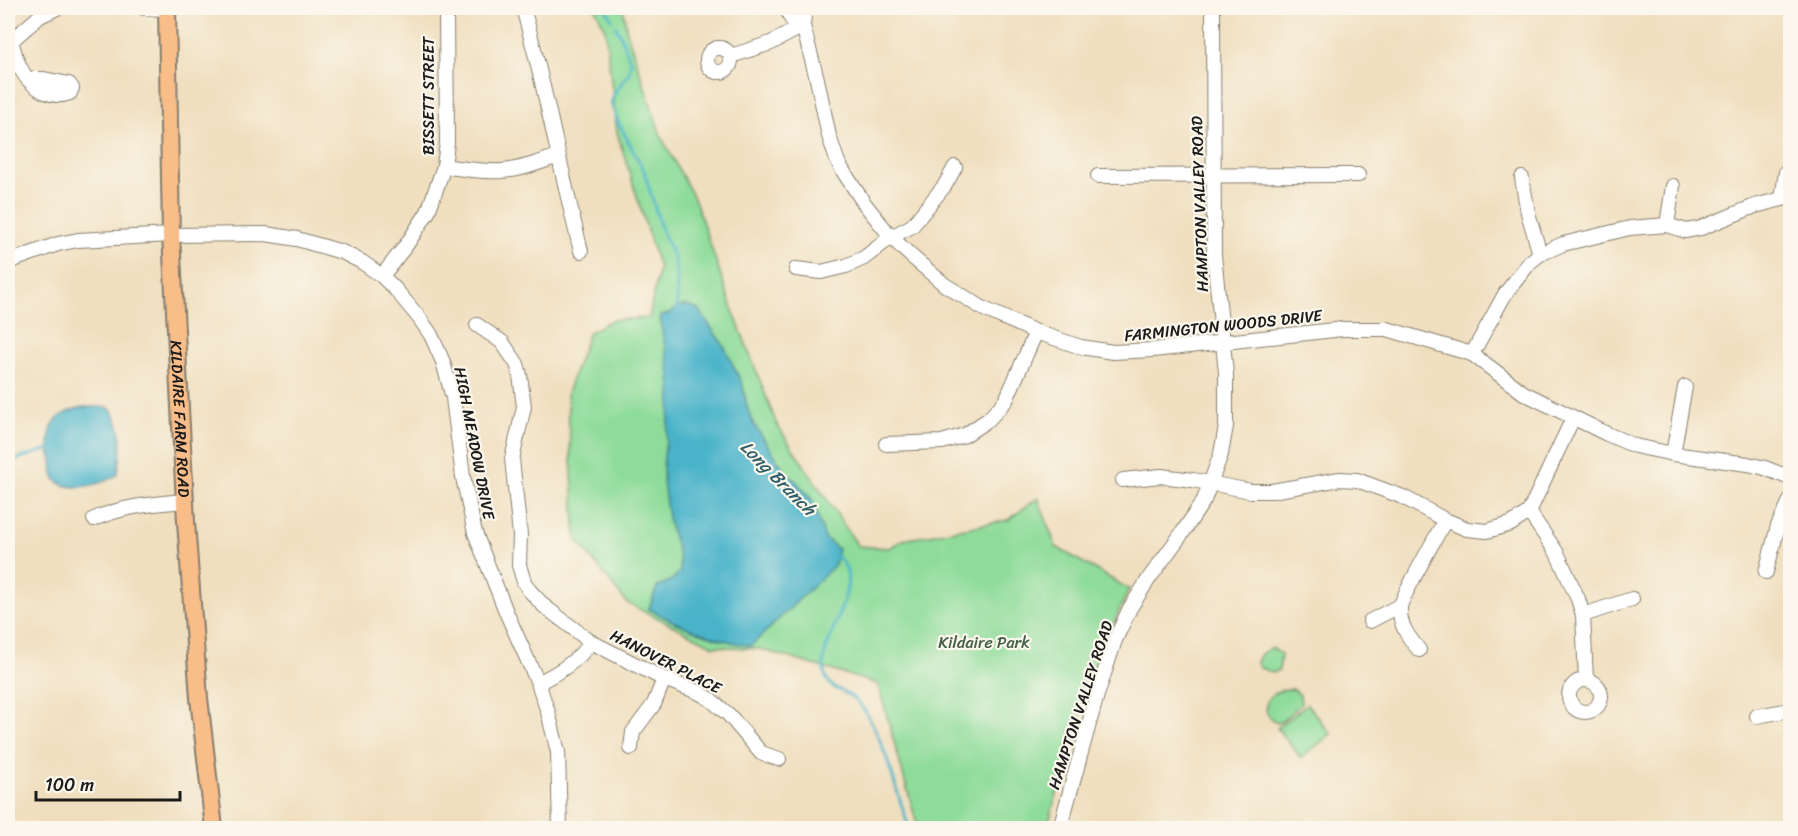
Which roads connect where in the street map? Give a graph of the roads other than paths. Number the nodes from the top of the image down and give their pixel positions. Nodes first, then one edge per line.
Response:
1 (57, 8) edge
2 (144, 8) edge
3 (167, 8) edge
4 (446, 8) edge
5 (523, 8) edge
6 (786, 8) edge
7 (802, 8) edge
8 (1213, 8) edge
9 (38, 12) edge
10 (803, 26) junction
11 (9, 42) edge
12 (731, 56) dead end
13 (29, 79) dead end
14 (558, 156) junction
15 (444, 166) junction
16 (955, 167) dead end
17 (1791, 171) edge
18 (1358, 175) dead end
19 (1098, 176) dead end
20 (1213, 176) junction
21 (1522, 178) dead end
22 (1673, 186) dead end
23 (1786, 198) edge
24 (1667, 225) junction
25 (171, 235) junction
26 (891, 237) junction
27 (581, 251) dead end
28 (1540, 254) junction
29 (8, 262) edge
30 (796, 269) dead end
31 (382, 276) junction
32 (477, 325) dead end
33 (1036, 332) junction
34 (1223, 342) junction
35 (1472, 354) junction
36 (1685, 387) dead end
37 (1573, 418) junction
38 (886, 444) dead end
39 (1673, 454) junction
40 (1791, 478) edge
41 (1123, 480) dead end
42 (1211, 484) junction
43 (185, 501) junction
44 (1791, 501) edge
45 (1529, 512) junction
46 (94, 519) dead end
47 (1445, 520) junction
48 (1766, 572) dead end
49 (1632, 599) dead end
50 (1399, 606) junction
51 (1583, 615) junction
52 (1370, 621) dead end
53 (591, 642) junction
54 (1419, 650) dead end
55 (664, 679) junction
56 (1586, 680) dead end
57 (537, 682) junction
58 (1791, 710) edge
59 (1756, 716) dead end
60 (631, 748) dead end
61 (779, 759) dead end
62 (214, 828) edge
63 (560, 828) edge
64 (1060, 828) edge

1 - 9 street
2 - 3 street
3 - 25 main road, KILDAIRE FARM ROAD
4 - 15 street, BISSETT STREET
5 - 14 street
6 - 10 street, FARMINGTON WOODS DRIVE
7 - 10 street, FARMINGTON WOODS DRIVE
8 - 20 street, HAMPTON VALLEY ROAD
9 - 11 street
10 - 12 street
10 - 26 street, FARMINGTON WOODS DRIVE
11 - 13 street
14 - 15 street
14 - 27 street
15 - 31 street, BISSETT STREET
16 - 26 street
17 - 23 street
18 - 20 street
19 - 20 street
20 - 34 street, HAMPTON VALLEY ROAD
21 - 28 street
22 - 24 street
23 - 24 street
24 - 28 street
25 - 29 street, HIGH MEADOW DRIVE
25 - 31 street, HIGH MEADOW DRIVE
25 - 43 main road, KILDAIRE FARM ROAD
26 - 30 street
26 - 33 street, FARMINGTON WOODS DRIVE
28 - 35 street
31 - 57 street, HIGH MEADOW DRIVE
32 - 53 street, HANOVER PLACE
33 - 34 street, FARMINGTON WOODS DRIVE
33 - 38 street
34 - 35 street, FARMINGTON WOODS DRIVE
34 - 42 street, HAMPTON VALLEY ROAD
35 - 37 street, FARMINGTON WOODS DRIVE
36 - 39 street
37 - 39 street, FARMINGTON WOODS DRIVE
37 - 45 street
39 - 40 street, FARMINGTON WOODS DRIVE
41 - 42 street
42 - 47 street
42 - 64 street, HAMPTON VALLEY ROAD
43 - 46 street
43 - 62 main road, KILDAIRE FARM ROAD
44 - 48 street
45 - 47 street
45 - 51 street
47 - 50 street
49 - 51 street
50 - 52 street
50 - 54 street
51 - 56 street
53 - 55 street, HANOVER PLACE
53 - 57 street, HANOVER PLACE
55 - 60 street
55 - 61 street, HANOVER PLACE
57 - 63 street, HIGH MEADOW DRIVE
58 - 59 street

